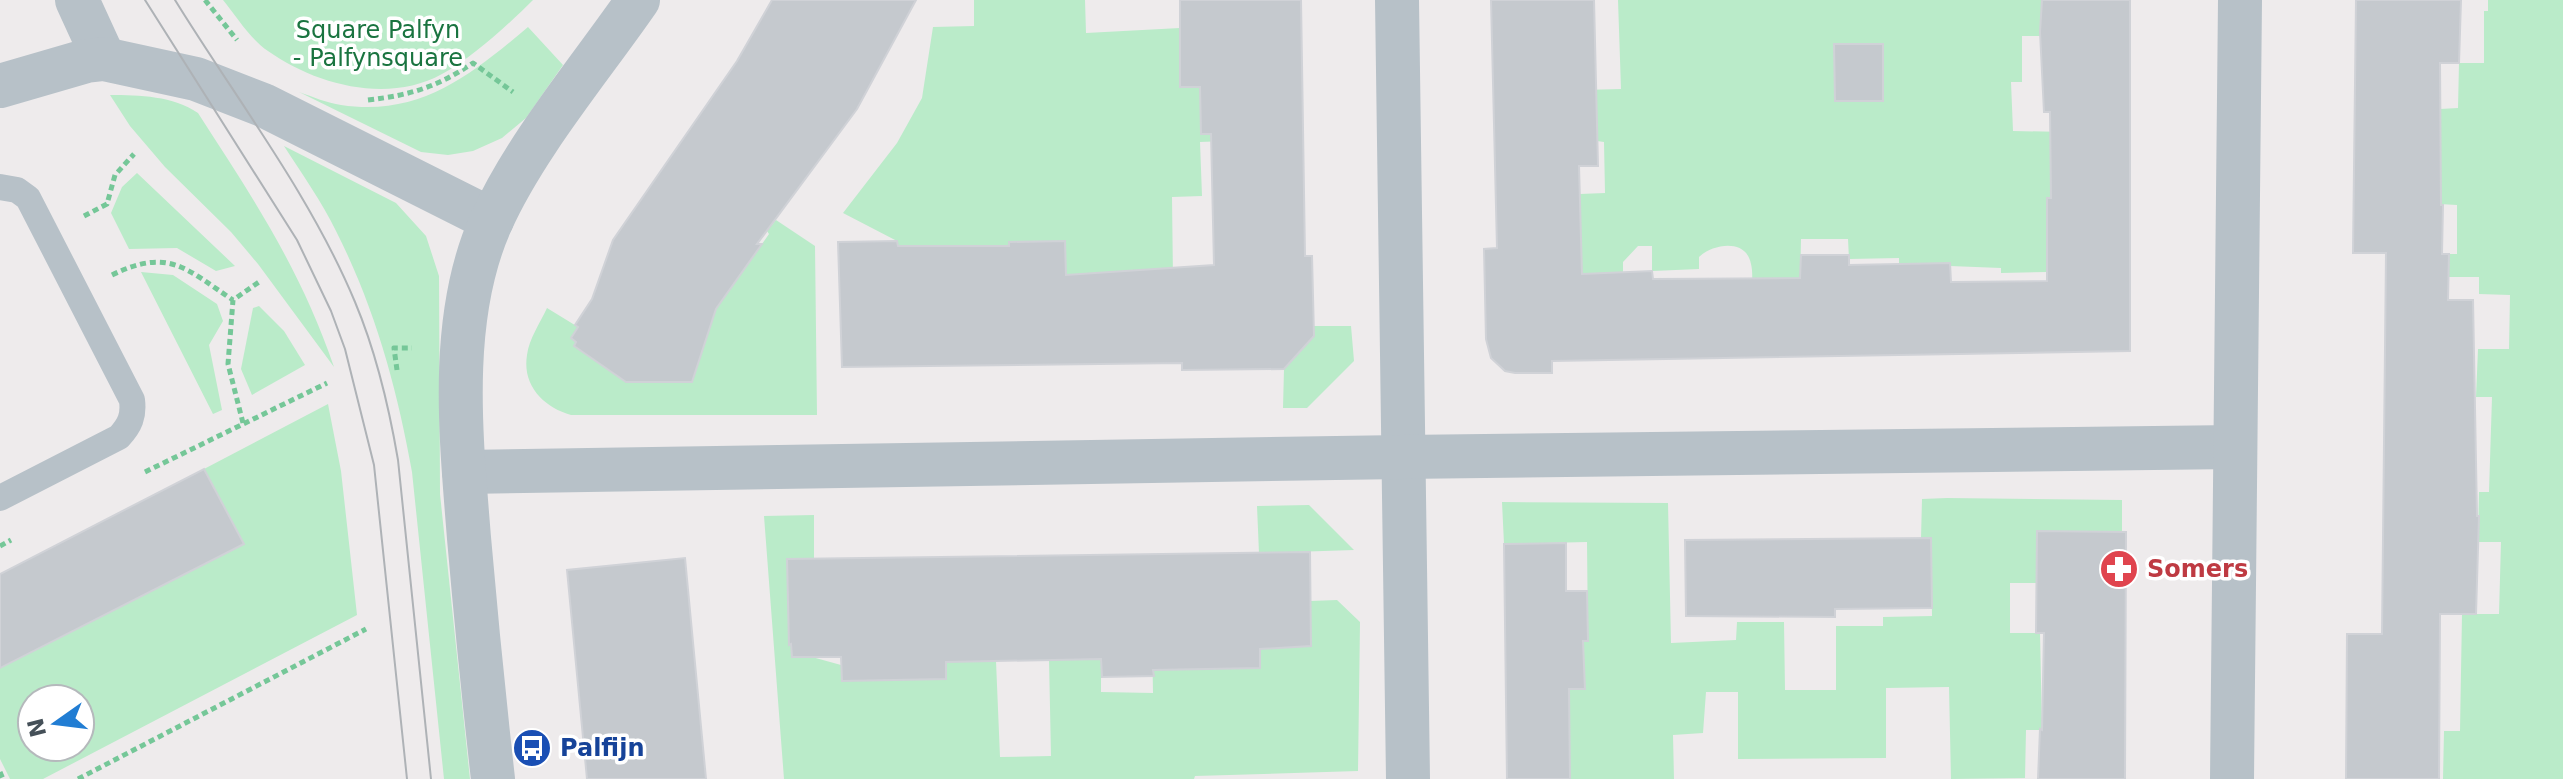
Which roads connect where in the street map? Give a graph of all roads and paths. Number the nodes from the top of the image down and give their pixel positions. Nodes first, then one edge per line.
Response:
1 (77, 0) edge
2 (205, 0) edge
3 (638, 0) edge
4 (1397, 0) edge
5 (2240, 0) edge
6 (242, 46) dead end
7 (104, 59) junction
8 (0, 86) edge
9 (518, 96) dead end
10 (354, 100) dead end
11 (134, 154) dead end
12 (0, 187) edge
13 (492, 220) junction
14 (47, 234) junction
15 (259, 282) dead end
16 (77, 292) junction
17 (233, 300) junction
18 (420, 348) dead end
19 (397, 370) dead end
20 (327, 383) dead end
21 (243, 423) junction
22 (213, 437) dead end
23 (2235, 447) junction
24 (1402, 457) junction
25 (464, 472) junction
26 (0, 498) edge
27 (366, 629) dead end
28 (0, 772) edge
29 (3, 779) edge
30 (78, 779) edge
31 (493, 779) edge
32 (1408, 779) edge
33 (2232, 779) edge

1 - 7 street
2 - 6 path
3 - 13 street
4 - 24 street
5 - 23 street
7 - 8 street
7 - 13 street
9 - 10 path
11 - 14 path
12 - 14 lane
13 - 25 street
14 - 16 lane
15 - 17 path
16 - 17 path
16 - 26 lane
17 - 21 path
18 - 19 path
20 - 21 path
21 - 22 path
23 - 24 street
23 - 33 street
24 - 25 street
24 - 32 street
25 - 31 street
27 - 30 path
28 - 29 path

